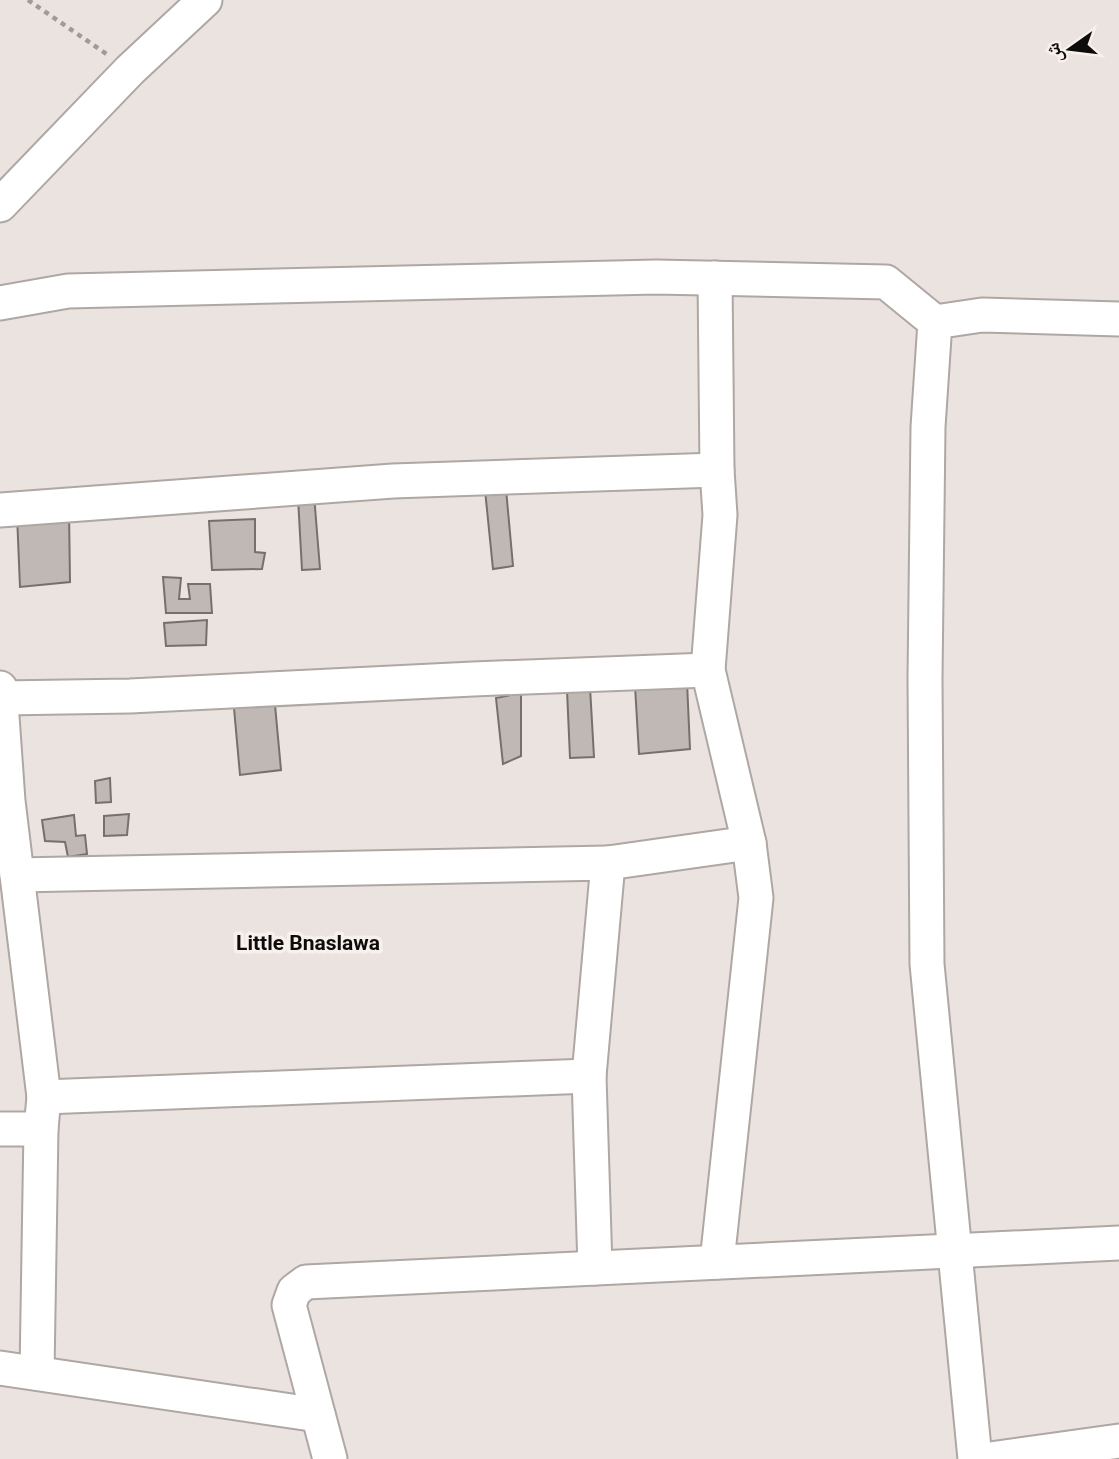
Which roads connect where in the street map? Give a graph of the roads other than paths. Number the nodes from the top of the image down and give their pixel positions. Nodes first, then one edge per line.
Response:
1 (205, 0) edge
2 (0, 205) edge
3 (715, 278) junction
4 (0, 303) edge
5 (1119, 319) edge
6 (935, 321) junction
7 (718, 470) junction
8 (0, 510) edge
9 (708, 670) junction
10 (0, 688) edge
11 (1, 698) edge
12 (749, 843) junction
13 (608, 863) junction
14 (17, 874) junction
15 (589, 1076) junction
16 (44, 1097) junction
17 (0, 1129) edge
18 (41, 1129) junction
19 (1119, 1243) edge
20 (954, 1251) junction
21 (717, 1262) junction
22 (595, 1268) junction
23 (0, 1368) edge
24 (37, 1373) junction
25 (318, 1415) junction
26 (1119, 1441) edge
27 (330, 1459) edge
28 (975, 1459) edge
29 (990, 1459) edge

1 - 2 street
3 - 4 street
3 - 6 street
3 - 7 street
5 - 6 street
6 - 20 street
7 - 8 street
7 - 9 street
9 - 11 street
9 - 12 street
10 - 11 street
11 - 14 street
12 - 13 street
12 - 21 street
13 - 14 street
13 - 15 street
14 - 16 street
15 - 16 street
15 - 22 street
16 - 18 street
17 - 18 street
18 - 24 street
19 - 20 street
20 - 21 street
20 - 28 street
21 - 22 street
22 - 25 street
23 - 24 street
24 - 25 street
25 - 27 street
26 - 29 street

